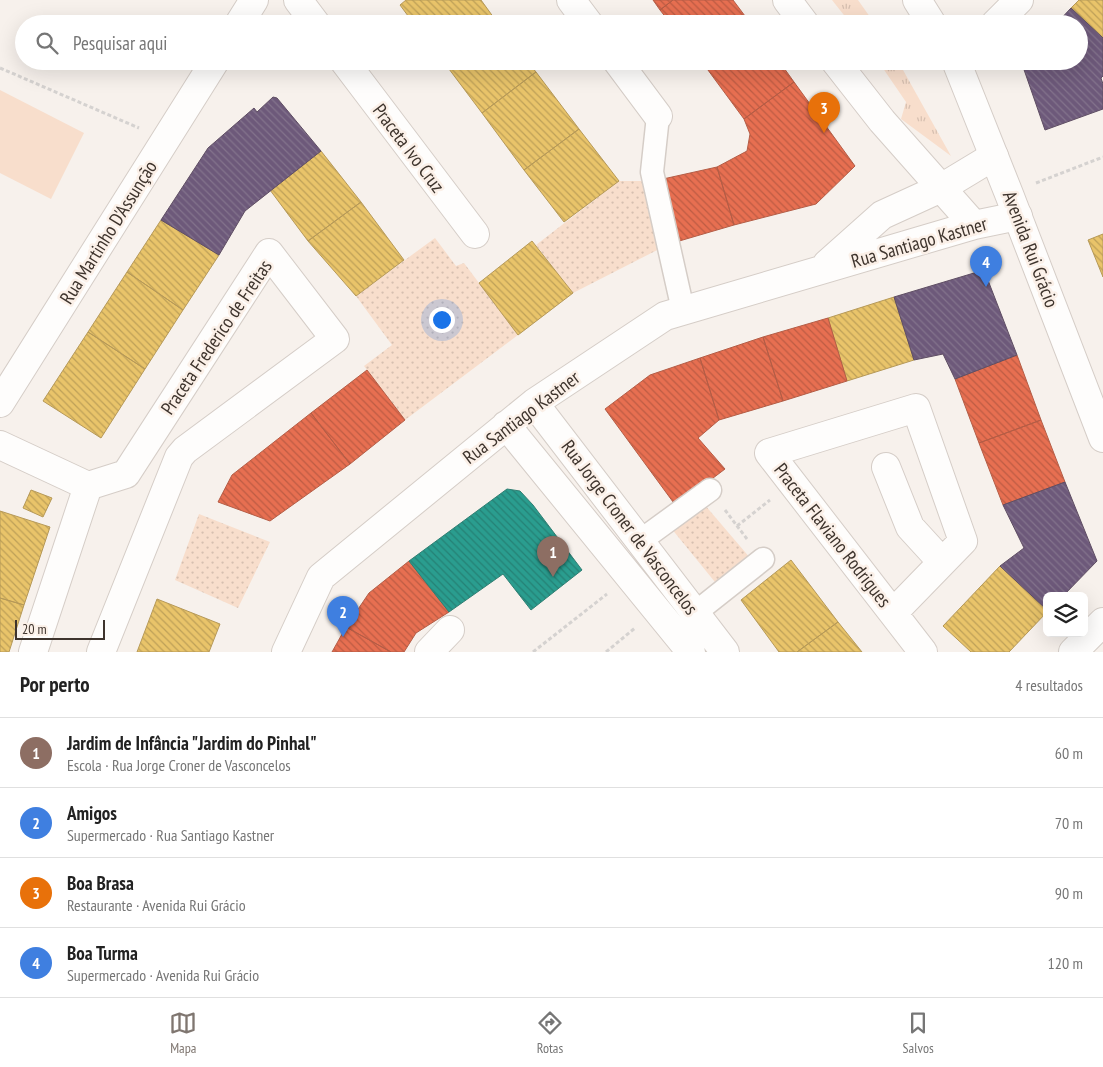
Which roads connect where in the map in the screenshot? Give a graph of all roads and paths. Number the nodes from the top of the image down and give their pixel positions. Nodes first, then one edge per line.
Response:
1 (254, 0) edge
2 (298, 0) edge
3 (571, 0) edge
4 (787, 0) edge
5 (917, 0) edge
6 (1019, 0) edge
7 (245, 15) edge
8 (309, 15) edge
9 (582, 15) edge
10 (798, 15) edge
11 (926, 15) edge
12 (1005, 15) edge
13 (0, 68) edge
14 (209, 70) edge
15 (351, 70) edge
16 (624, 70) edge
17 (842, 70) edge
18 (960, 70) edge
19 (658, 116) joint
20 (166, 140) junction
21 (994, 156) junction
22 (1103, 157) edge
23 (941, 188) junction
24 (1014, 205) junction
25 (974, 225) junction
26 (475, 234) dead end
27 (820, 270) junction
28 (683, 310) junction
29 (0, 403) edge
30 (534, 403) junction
31 (506, 425) junction
32 (1103, 438) edge
33 (0, 445) edge
34 (886, 467) dead end
35 (126, 474) junction
36 (792, 482) junction
37 (88, 486) junction
38 (166, 490) junction
39 (710, 490) dead end
40 (737, 526) dead end
41 (640, 541) junction
42 (763, 559) dead end
43 (942, 562) junction
44 (629, 577) junction
45 (656, 610) junction
46 (695, 613) junction
47 (893, 613) junction
48 (1103, 622) edge
49 (450, 630) dead end
50 (33, 652) edge
51 (101, 652) edge
52 (286, 652) edge
53 (429, 652) edge
54 (533, 652) edge
55 (606, 652) edge
56 (691, 652) edge
57 (725, 652) edge
58 (923, 652) edge
59 (1074, 652) edge

1 - 7 street
2 - 8 street
3 - 9 street
4 - 10 street
5 - 11 street
6 - 12 street
13 - 20 path
14 - 20 street, Rua Martinho D'Assunção
15 - 26 street, Praceta Ivo Cruz
16 - 19 street
17 - 23 street
18 - 21 street, Avenida Rui Grácio
19 - 28 street
20 - 29 street, Rua Martinho D'Assunção
21 - 23 street, Rua Santiago Kastner
21 - 24 street, Avenida Rui Grácio
22 - 24 path
23 - 25 street
23 - 27 street, Rua Santiago Kastner
24 - 25 street, Rua Santiago Kastner
24 - 32 street, Avenida Rui Grácio
25 - 27 street, Rua Santiago Kastner
27 - 28 street, Rua Santiago Kastner
28 - 30 street, Rua Santiago Kastner
30 - 31 street, Rua Santiago Kastner
30 - 41 street, Rua Jorge Croner de Vasconcelos
31 - 44 street, Rua Jorge Croner de Vasconcelos
31 - 52 street, Rua Santiago Kastner
33 - 37 street
34 - 43 street
35 - 37 street
35 - 38 street
35 - 38 street, Praceta Frederico de Freitas
36 - 40 path
36 - 43 street, Praceta Flaviano Rodrigues
36 - 47 street, Praceta Flaviano Rodrigues
37 - 50 street
38 - 51 street, Praceta Frederico de Freitas
39 - 41 street
41 - 46 street, Rua Jorge Croner de Vasconcelos
42 - 46 street
43 - 47 street, Praceta Flaviano Rodrigues
44 - 45 street, Rua Jorge Croner de Vasconcelos
44 - 54 path
45 - 55 path
45 - 56 street, Rua Jorge Croner de Vasconcelos
46 - 57 street, Rua Jorge Croner de Vasconcelos
47 - 58 street, Praceta Flaviano Rodrigues
48 - 59 street
49 - 53 street

